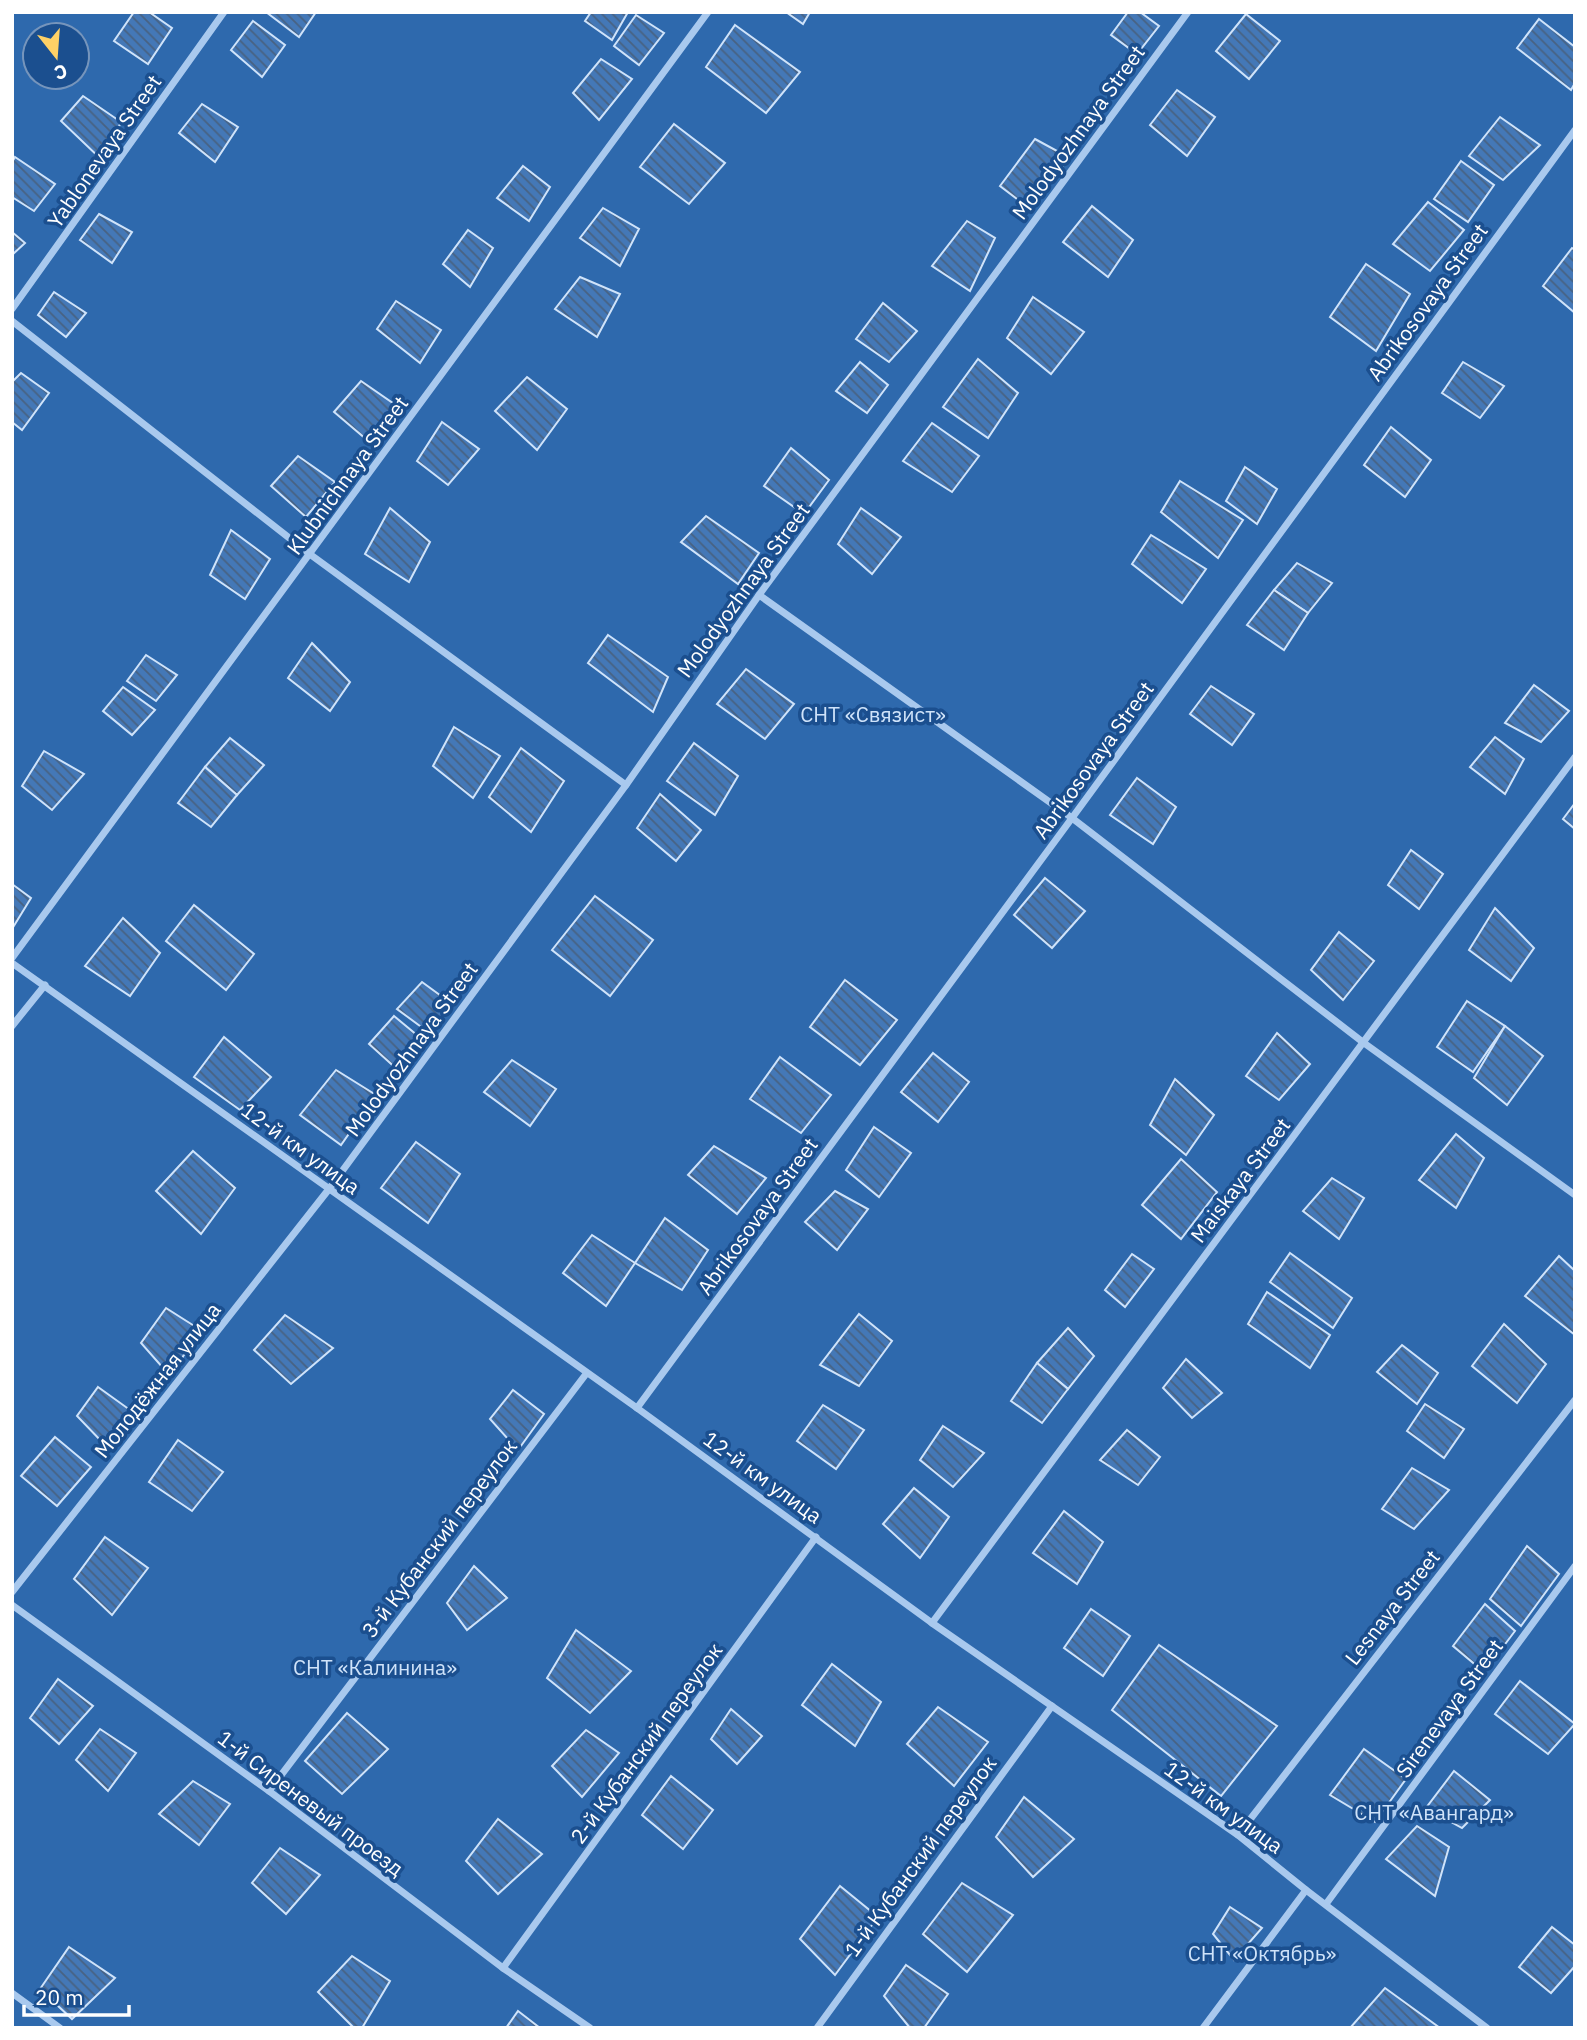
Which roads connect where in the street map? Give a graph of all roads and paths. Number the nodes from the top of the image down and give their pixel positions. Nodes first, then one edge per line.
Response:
1 (224, 12) edge
2 (708, 12) edge
3 (1188, 12) edge
4 (1575, 130) edge
5 (12, 309) edge
6 (12, 321) edge
7 (311, 555) junction
8 (759, 596) junction
9 (1575, 757) edge
10 (626, 785) junction
11 (1072, 818) junction
12 (12, 960) edge
13 (45, 985) junction
14 (12, 1026) edge
15 (1364, 1042) junction
16 (329, 1189) junction
17 (1575, 1195) edge
18 (586, 1374) junction
19 (1575, 1400) edge
20 (637, 1408) junction
21 (816, 1537) junction
22 (1575, 1566) edge
23 (12, 1592) edge
24 (12, 1605) edge
25 (932, 1623) junction
26 (1052, 1706) junction
27 (269, 1791) junction
28 (1238, 1835) junction
29 (1306, 1890) junction
30 (1326, 1904) junction
31 (503, 1968) junction
32 (12, 1993) edge
33 (60, 2028) edge
34 (590, 2028) edge
35 (817, 2028) edge
36 (1203, 2028) edge
37 (1487, 2028) edge

1 - 5 street, Yablonevaya Street
2 - 7 street, Klubnichnaya Street
3 - 8 street, Molodyozhnaya Street
4 - 11 street, Abrikosovaya Street
6 - 7 street
7 - 10 street
7 - 12 street, Klubnichnaya Street
8 - 10 street, Molodyozhnaya Street
8 - 11 street
9 - 15 street, Maiskaya Street
10 - 16 street, Molodyozhnaya Street
11 - 15 street
11 - 20 street, Abrikosovaya Street
12 - 13 street, 12-й км улица
13 - 14 street
13 - 16 street, 12-й км улица
15 - 17 street
15 - 25 street, Maiskaya Street
16 - 18 street, 12-й км улица
16 - 23 street, Молодёжная улица
18 - 20 street, 12-й км улица
18 - 27 street, 3-й Кубанский переулок
19 - 28 street, Lesnaya Street
20 - 21 street, 12-й км улица
21 - 25 street, 12-й км улица
21 - 31 street, 2-й Кубанский переулок
22 - 30 street, Sirenevaya Street
24 - 27 street, 1-й Сиреневый проезд
25 - 26 street, 12-й км улица
26 - 28 street, 12-й км улица
26 - 35 street, 1-й Кубанский переулок
27 - 31 street, 1-й Сиреневый проезд
28 - 29 street, 12-й км улица
29 - 30 street, 12-й км улица
29 - 36 street
30 - 37 street, 12-й км улица
31 - 34 street, 1-й Сиреневый проезд
32 - 33 street

